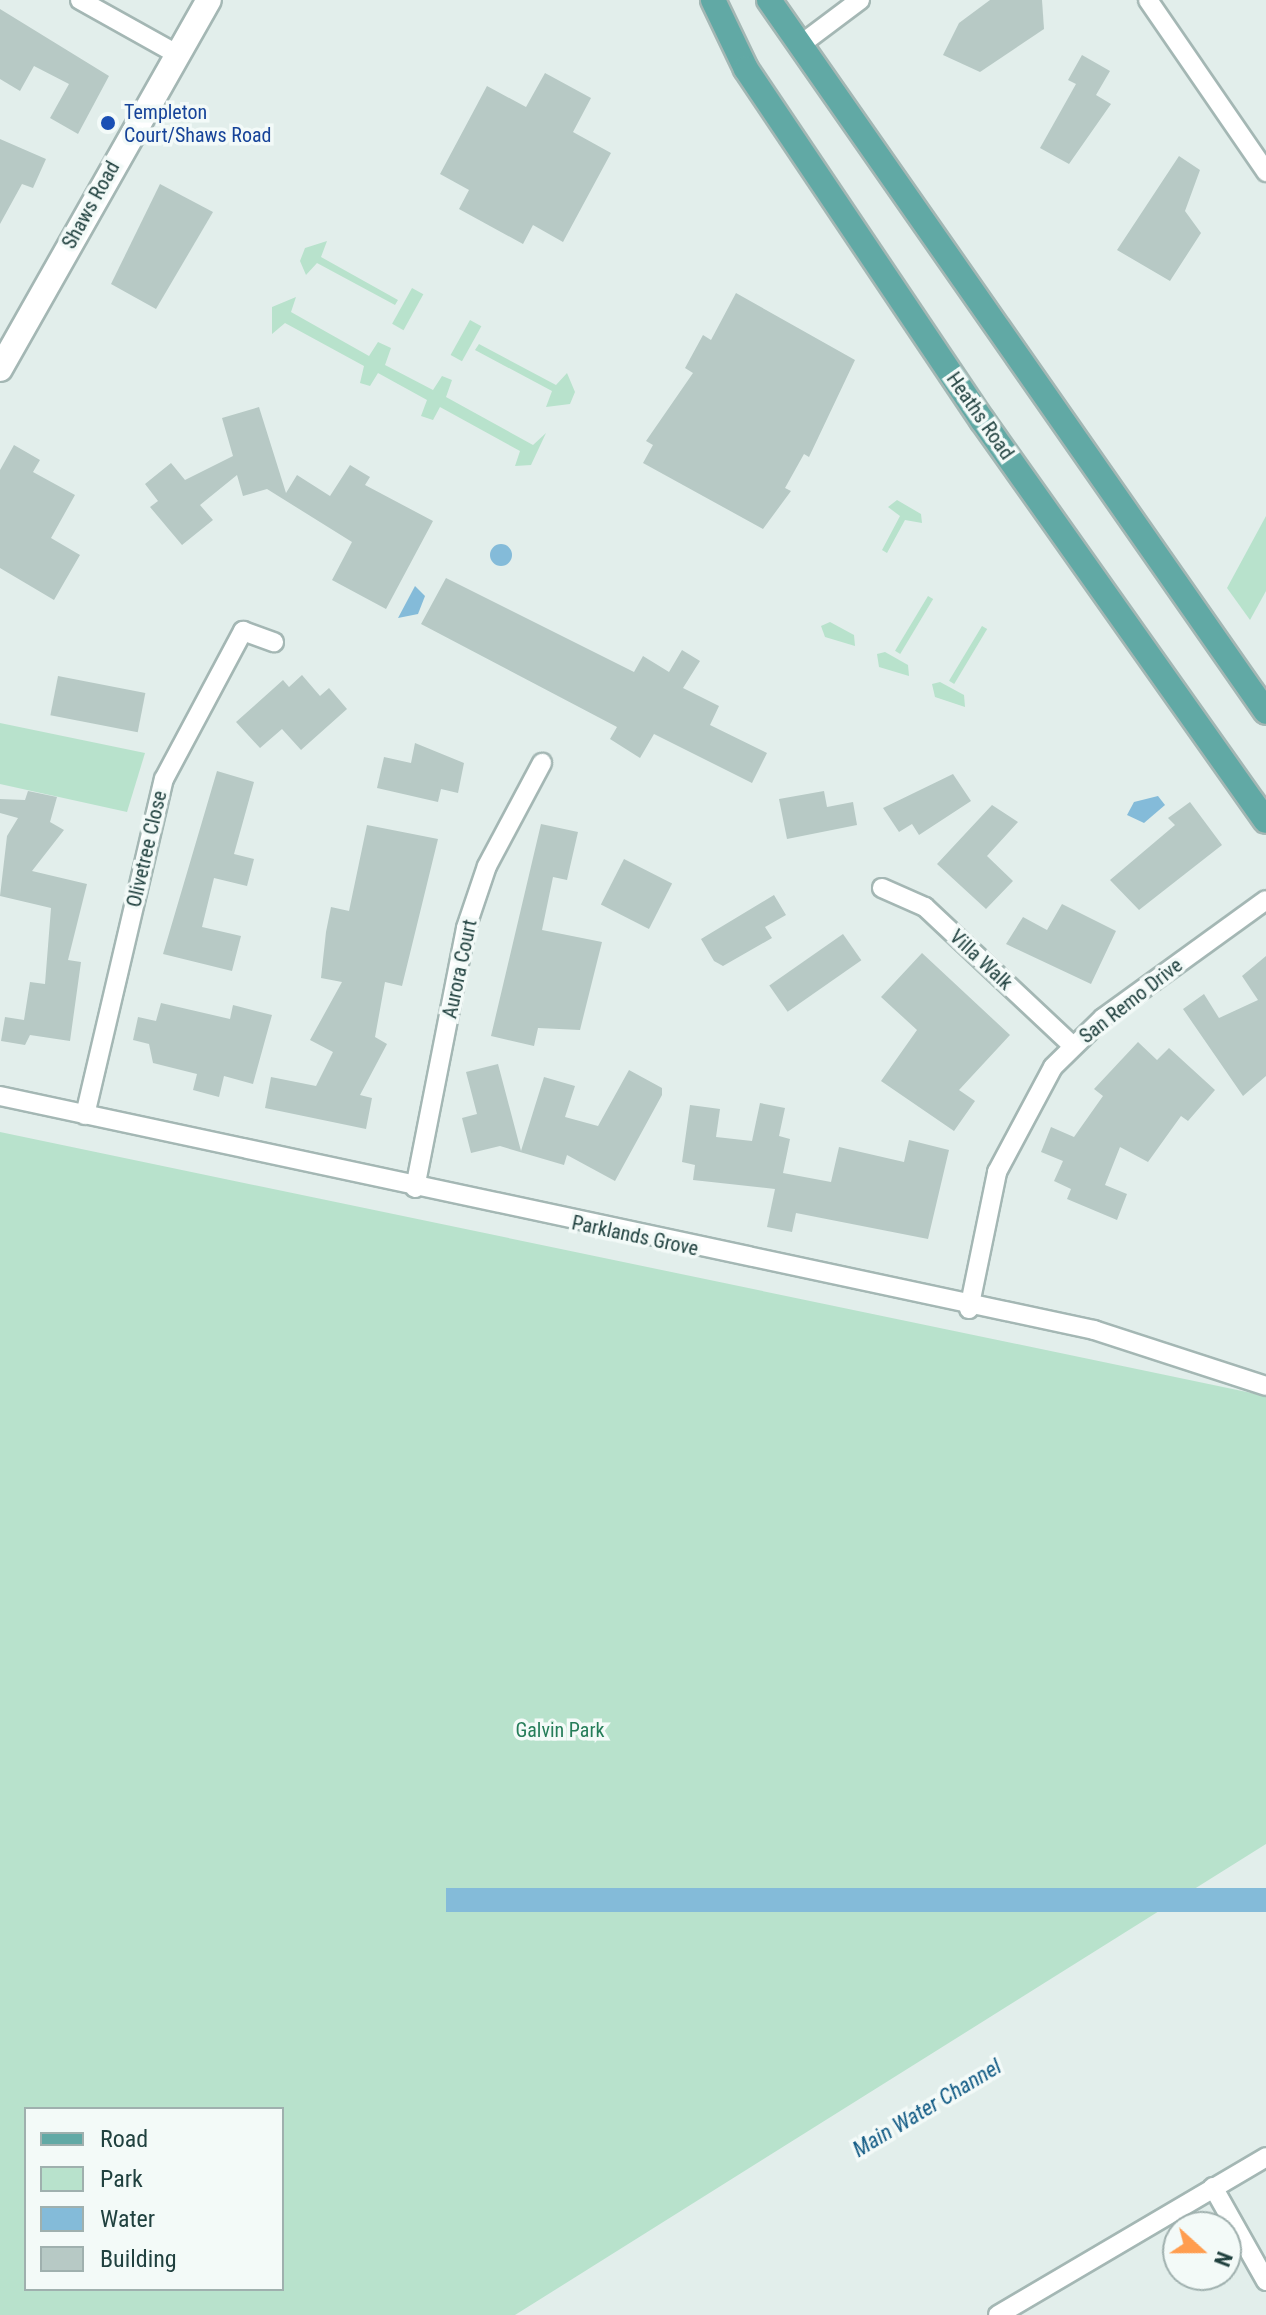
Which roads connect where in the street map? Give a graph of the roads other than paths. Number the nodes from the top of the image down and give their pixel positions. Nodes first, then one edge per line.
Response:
1 (80, 0) edge
2 (209, 0) edge
3 (713, 0) edge
4 (769, 0) edge
5 (860, 0) edge
6 (1148, 0) edge
7 (800, 45) junction
8 (175, 53) junction
9 (1266, 172) edge
10 (0, 369) edge
11 (274, 642) dead end
12 (1266, 712) edge
13 (542, 763) dead end
14 (1266, 821) edge
15 (882, 888) dead end
16 (1266, 900) edge
17 (1073, 1046) junction
18 (0, 1096) edge
19 (85, 1115) junction
20 (415, 1188) junction
21 (969, 1309) junction
22 (1266, 1386) edge
23 (1266, 2157) edge
24 (1213, 2187) junction
25 (1266, 2281) edge
26 (998, 2315) edge

1 - 8 street
2 - 8 street, Shaws Road
3 - 14 main road, Heaths Road
4 - 7 main road
5 - 7 street
6 - 9 street
7 - 12 main road
8 - 10 street, Shaws Road
11 - 19 street, Olivetree Close
13 - 20 street, Aurora Court
15 - 17 street, Villa Walk
16 - 17 street, San Remo Drive
17 - 21 street, San Remo Drive
18 - 19 street, Parklands Grove
19 - 20 street, Parklands Grove
20 - 21 street, Parklands Grove
21 - 22 street, Parklands Grove
23 - 24 street
24 - 25 street
24 - 26 street

